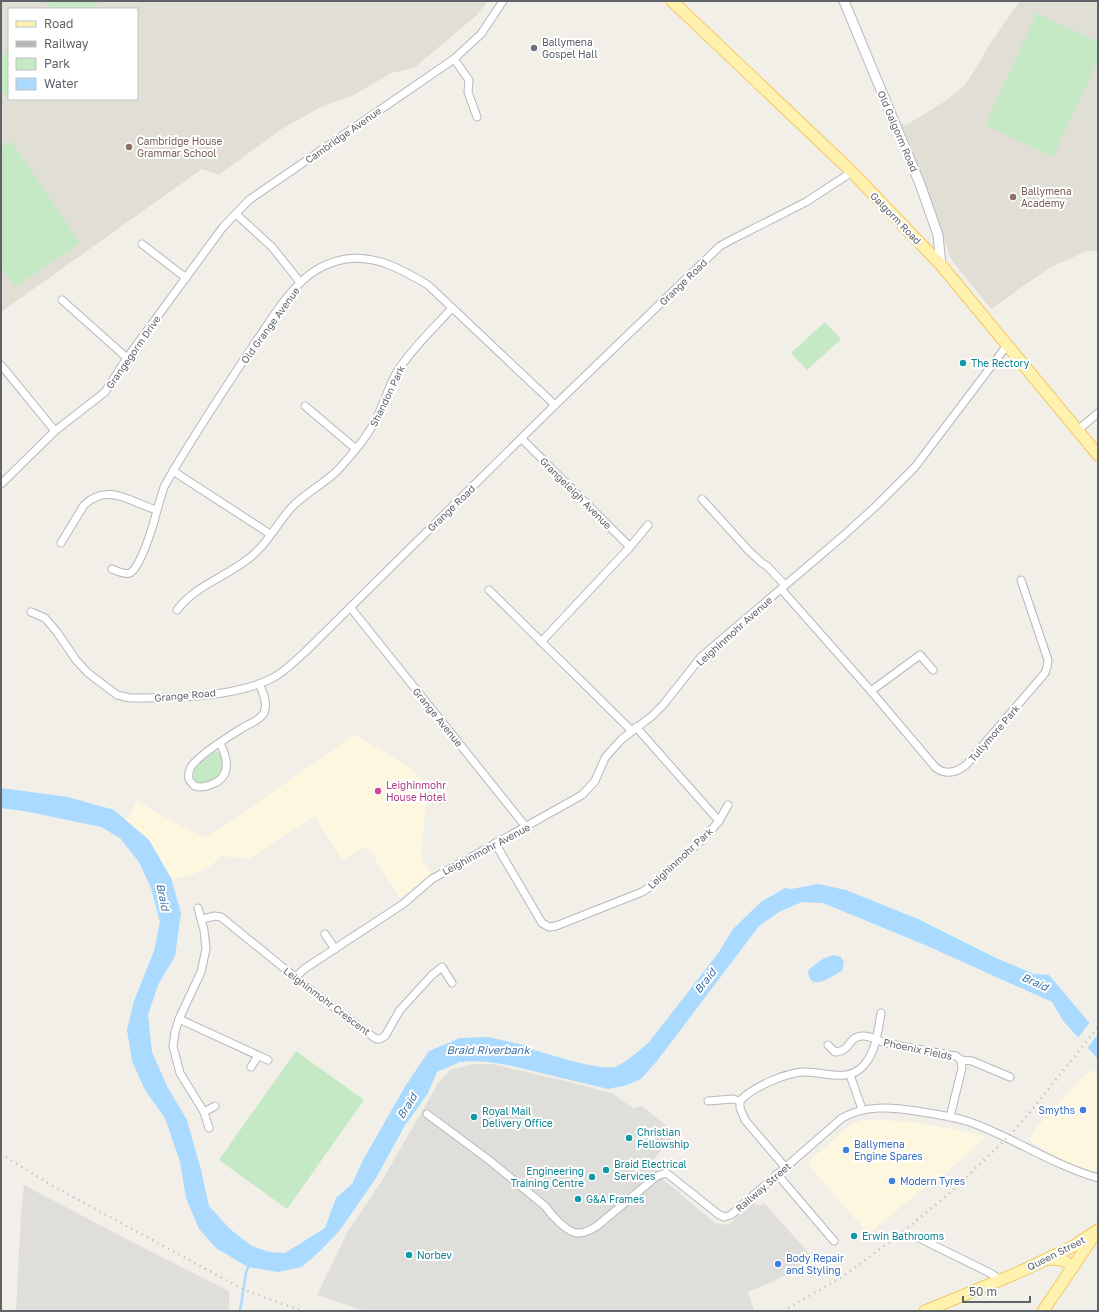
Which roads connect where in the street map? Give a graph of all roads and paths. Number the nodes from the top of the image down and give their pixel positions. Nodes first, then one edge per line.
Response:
1 (503, 1) edge
2 (672, 1) edge
3 (844, 1) edge
4 (454, 59) junction
5 (477, 117) dead end
6 (852, 172) junction
7 (236, 214) junction
8 (142, 244) dead end
9 (941, 265) junction
10 (186, 278) junction
11 (300, 282) junction
12 (62, 300) dead end
13 (452, 308) junction
14 (1008, 344) junction
15 (127, 358) junction
16 (2, 367) edge
17 (555, 405) junction
18 (305, 406) dead end
19 (1098, 413) edge
20 (1078, 430) junction
21 (55, 431) junction
22 (522, 439) junction
23 (356, 449) junction
24 (1098, 454) edge
25 (173, 471) junction
26 (1, 484) edge
27 (702, 499) dead end
28 (157, 510) junction
29 (648, 525) dead end
30 (270, 534) junction
31 (61, 543) dead end
32 (630, 547) junction
33 (112, 569) dead end
34 (1021, 580) dead end
35 (783, 587) junction
36 (489, 590) dead end
37 (350, 607) junction
38 (177, 610) dead end
39 (31, 612) dead end
40 (541, 642) junction
41 (933, 670) dead end
42 (259, 684) junction
43 (871, 691) junction
44 (634, 729) junction
45 (220, 743) junction
46 (728, 805) dead end
47 (719, 821) junction
48 (526, 827) junction
49 (495, 844) junction
50 (198, 908) dead end
51 (202, 919) junction
52 (325, 934) dead end
53 (335, 949) junction
54 (295, 978) junction
55 (452, 983) dead end
56 (881, 1013) dead end
57 (179, 1019) junction
58 (876, 1039) junction
59 (828, 1045) dead end
60 (258, 1056) junction
61 (268, 1060) dead end
62 (961, 1060) junction
63 (251, 1067) dead end
64 (850, 1076) junction
65 (1010, 1077) dead end
66 (708, 1101) dead end
67 (740, 1101) junction
68 (215, 1106) dead end
69 (862, 1109) junction
70 (204, 1112) junction
71 (427, 1114) dead end
72 (950, 1117) junction
73 (209, 1128) dead end
74 (785, 1167) junction
75 (777, 1174) junction
76 (1098, 1178) edge
77 (1098, 1230) edge
78 (917, 1237) dead end
79 (834, 1241) dead end
80 (1048, 1258) junction
81 (1073, 1267) junction
82 (997, 1282) junction
83 (925, 1311) edge
84 (1043, 1311) edge

1 - 4 street, Cambridge Avenue
2 - 6 main road, Galgorm Road
3 - 9 street, Old Galgorm Road
4 - 5 street
4 - 7 street, Cambridge Avenue
6 - 9 main road, Galgorm Road
6 - 17 street, Grange Road
7 - 10 street, Grangegorm Drive
7 - 11 street
8 - 10 street
9 - 14 main road, Galgorm Road
10 - 15 street, Grangegorm Drive
11 - 13 street, Old Grange Avenue
11 - 25 street, Old Grange Avenue
12 - 15 street
13 - 17 street, Old Grange Avenue
13 - 23 street, Shandon Park
14 - 20 main road, Galgorm Road
14 - 35 street, Leighinmohr Avenue
15 - 21 street, Grangegorm Drive
16 - 21 street
17 - 22 street, Grange Road
18 - 23 street
19 - 20 street
20 - 24 main road, Galgorm Road
21 - 26 street, Grangegorm Drive
22 - 32 street, Grangeleigh Avenue
22 - 37 street, Grange Road
23 - 30 street, Shandon Park
25 - 28 street, Old Grange Avenue
25 - 30 street
27 - 35 street, Tullymore Park
28 - 31 street
28 - 33 street, Old Grange Avenue
29 - 32 street
30 - 38 street, Shandon Park
32 - 40 street
34 - 43 street, Tullymore Park
35 - 43 street, Tullymore Park
35 - 44 street, Leighinmohr Avenue
36 - 40 street
37 - 42 street, Grange Road
37 - 48 street, Grange Avenue
39 - 42 street, Grange Road
40 - 44 street
41 - 43 street
42 - 45 street
44 - 47 street, Leighinmohr Park
44 - 48 street, Leighinmohr Avenue
45 - 45 street
46 - 47 street
47 - 49 street, Leighinmohr Park
48 - 49 street, Leighinmohr Avenue
49 - 53 street, Leighinmohr Avenue
50 - 51 street
51 - 54 street, Leighinmohr Crescent
51 - 57 street
52 - 53 street
53 - 54 street, Leighinmohr Avenue
54 - 55 street, Leighinmohr Crescent
56 - 58 street, Phoenix Fields
57 - 60 street
57 - 70 street
58 - 59 street, Phoenix Fields
58 - 62 street, Phoenix Fields
58 - 64 street, Phoenix Fields
60 - 61 street
60 - 63 street
62 - 65 street, Phoenix Fields
62 - 72 street, Phoenix Fields
64 - 67 street
64 - 69 street
66 - 67 street
67 - 74 street
68 - 70 street
69 - 72 street, Railway Street
69 - 74 street, Railway Street
70 - 73 street
71 - 75 street, Railway Street
72 - 76 street, Railway Street
74 - 75 street, Railway Street
75 - 79 street
77 - 80 main road, Queen Street
77 - 81 main road
78 - 82 street
80 - 81 main road
80 - 82 main road, Queen Street
81 - 84 main road
82 - 83 main road, Queen Street

